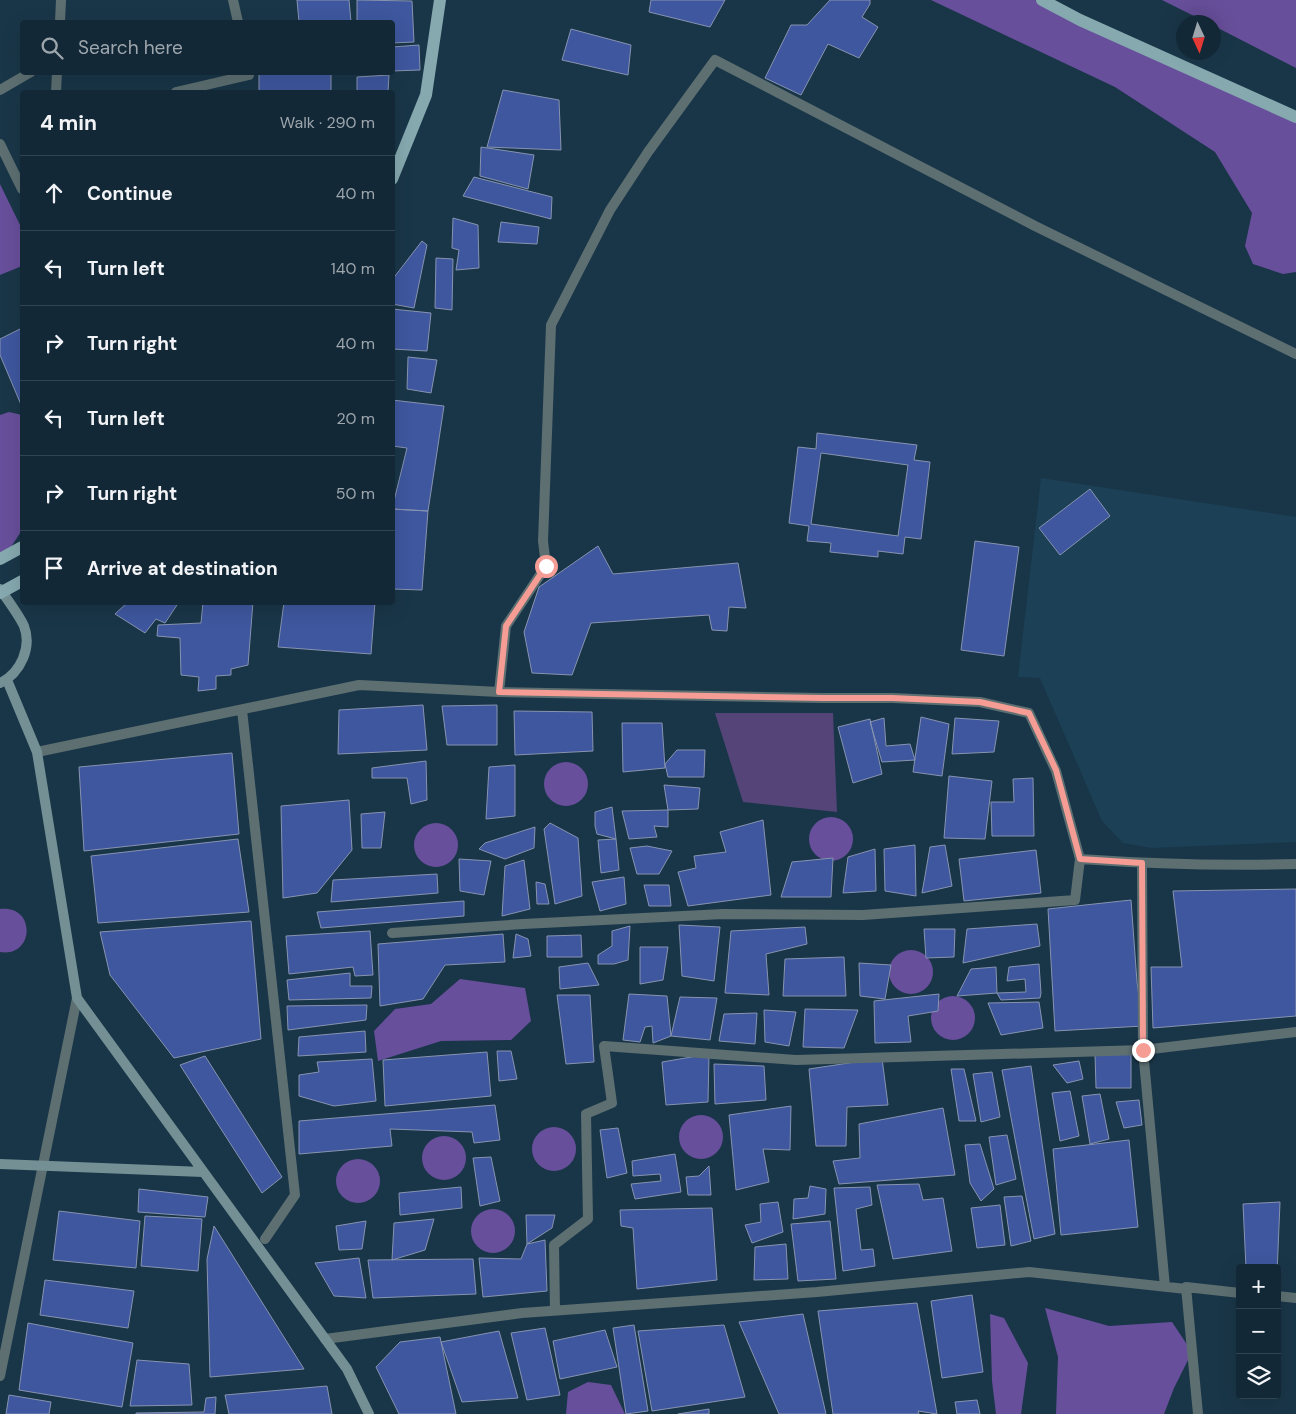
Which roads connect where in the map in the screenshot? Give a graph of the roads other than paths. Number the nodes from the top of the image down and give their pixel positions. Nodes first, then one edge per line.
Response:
1 (61, 0) edge
2 (234, 0) edge
3 (440, 0) edge
4 (1042, 0) edge
5 (60, 20) edge
6 (238, 20) edge
7 (26, 75) edge
8 (57, 75) edge
9 (249, 75) edge
10 (0, 90) edge
11 (56, 90) edge
12 (185, 90) edge
13 (1296, 117) edge
14 (0, 144) edge
15 (395, 172) edge
16 (20, 185) edge
17 (1296, 354) edge
18 (20, 548) edge
19 (0, 559) edge
20 (20, 582) edge
21 (1, 591) edge
22 (3, 681) edge
23 (499, 692) junction
24 (242, 710) junction
25 (37, 752) junction
26 (1080, 859) junction
27 (1142, 863) junction
28 (1296, 864) edge
29 (392, 933) dead end
30 (77, 998) junction
31 (1296, 1032) edge
32 (1143, 1050) junction
33 (0, 1164) edge
34 (43, 1165) junction
35 (203, 1172) junction
36 (265, 1239) dead end
37 (1165, 1287) junction
38 (1186, 1289) junction
39 (1236, 1293) edge
40 (1281, 1296) edge
41 (1296, 1298) edge
42 (555, 1311) junction
43 (325, 1339) junction
44 (0, 1376) edge
45 (369, 1414) edge
46 (1198, 1414) edge

1 - 5 street
2 - 6 street
3 - 15 main road
4 - 13 main road
7 - 10 street
8 - 11 street
9 - 12 street
14 - 16 street
17 - 23 street
18 - 19 main road
20 - 21 main road
21 - 22 street
22 - 25 street
23 - 24 street
23 - 26 street
24 - 25 street
24 - 36 street
25 - 30 street
26 - 27 street
26 - 29 street
27 - 28 street
27 - 32 street
30 - 34 street
30 - 35 street
31 - 32 street
32 - 37 street
32 - 42 street
33 - 34 street
34 - 35 street
34 - 44 street
35 - 43 street
37 - 38 street
37 - 42 street
38 - 39 street
38 - 46 street
40 - 41 street
42 - 43 street
43 - 45 street

